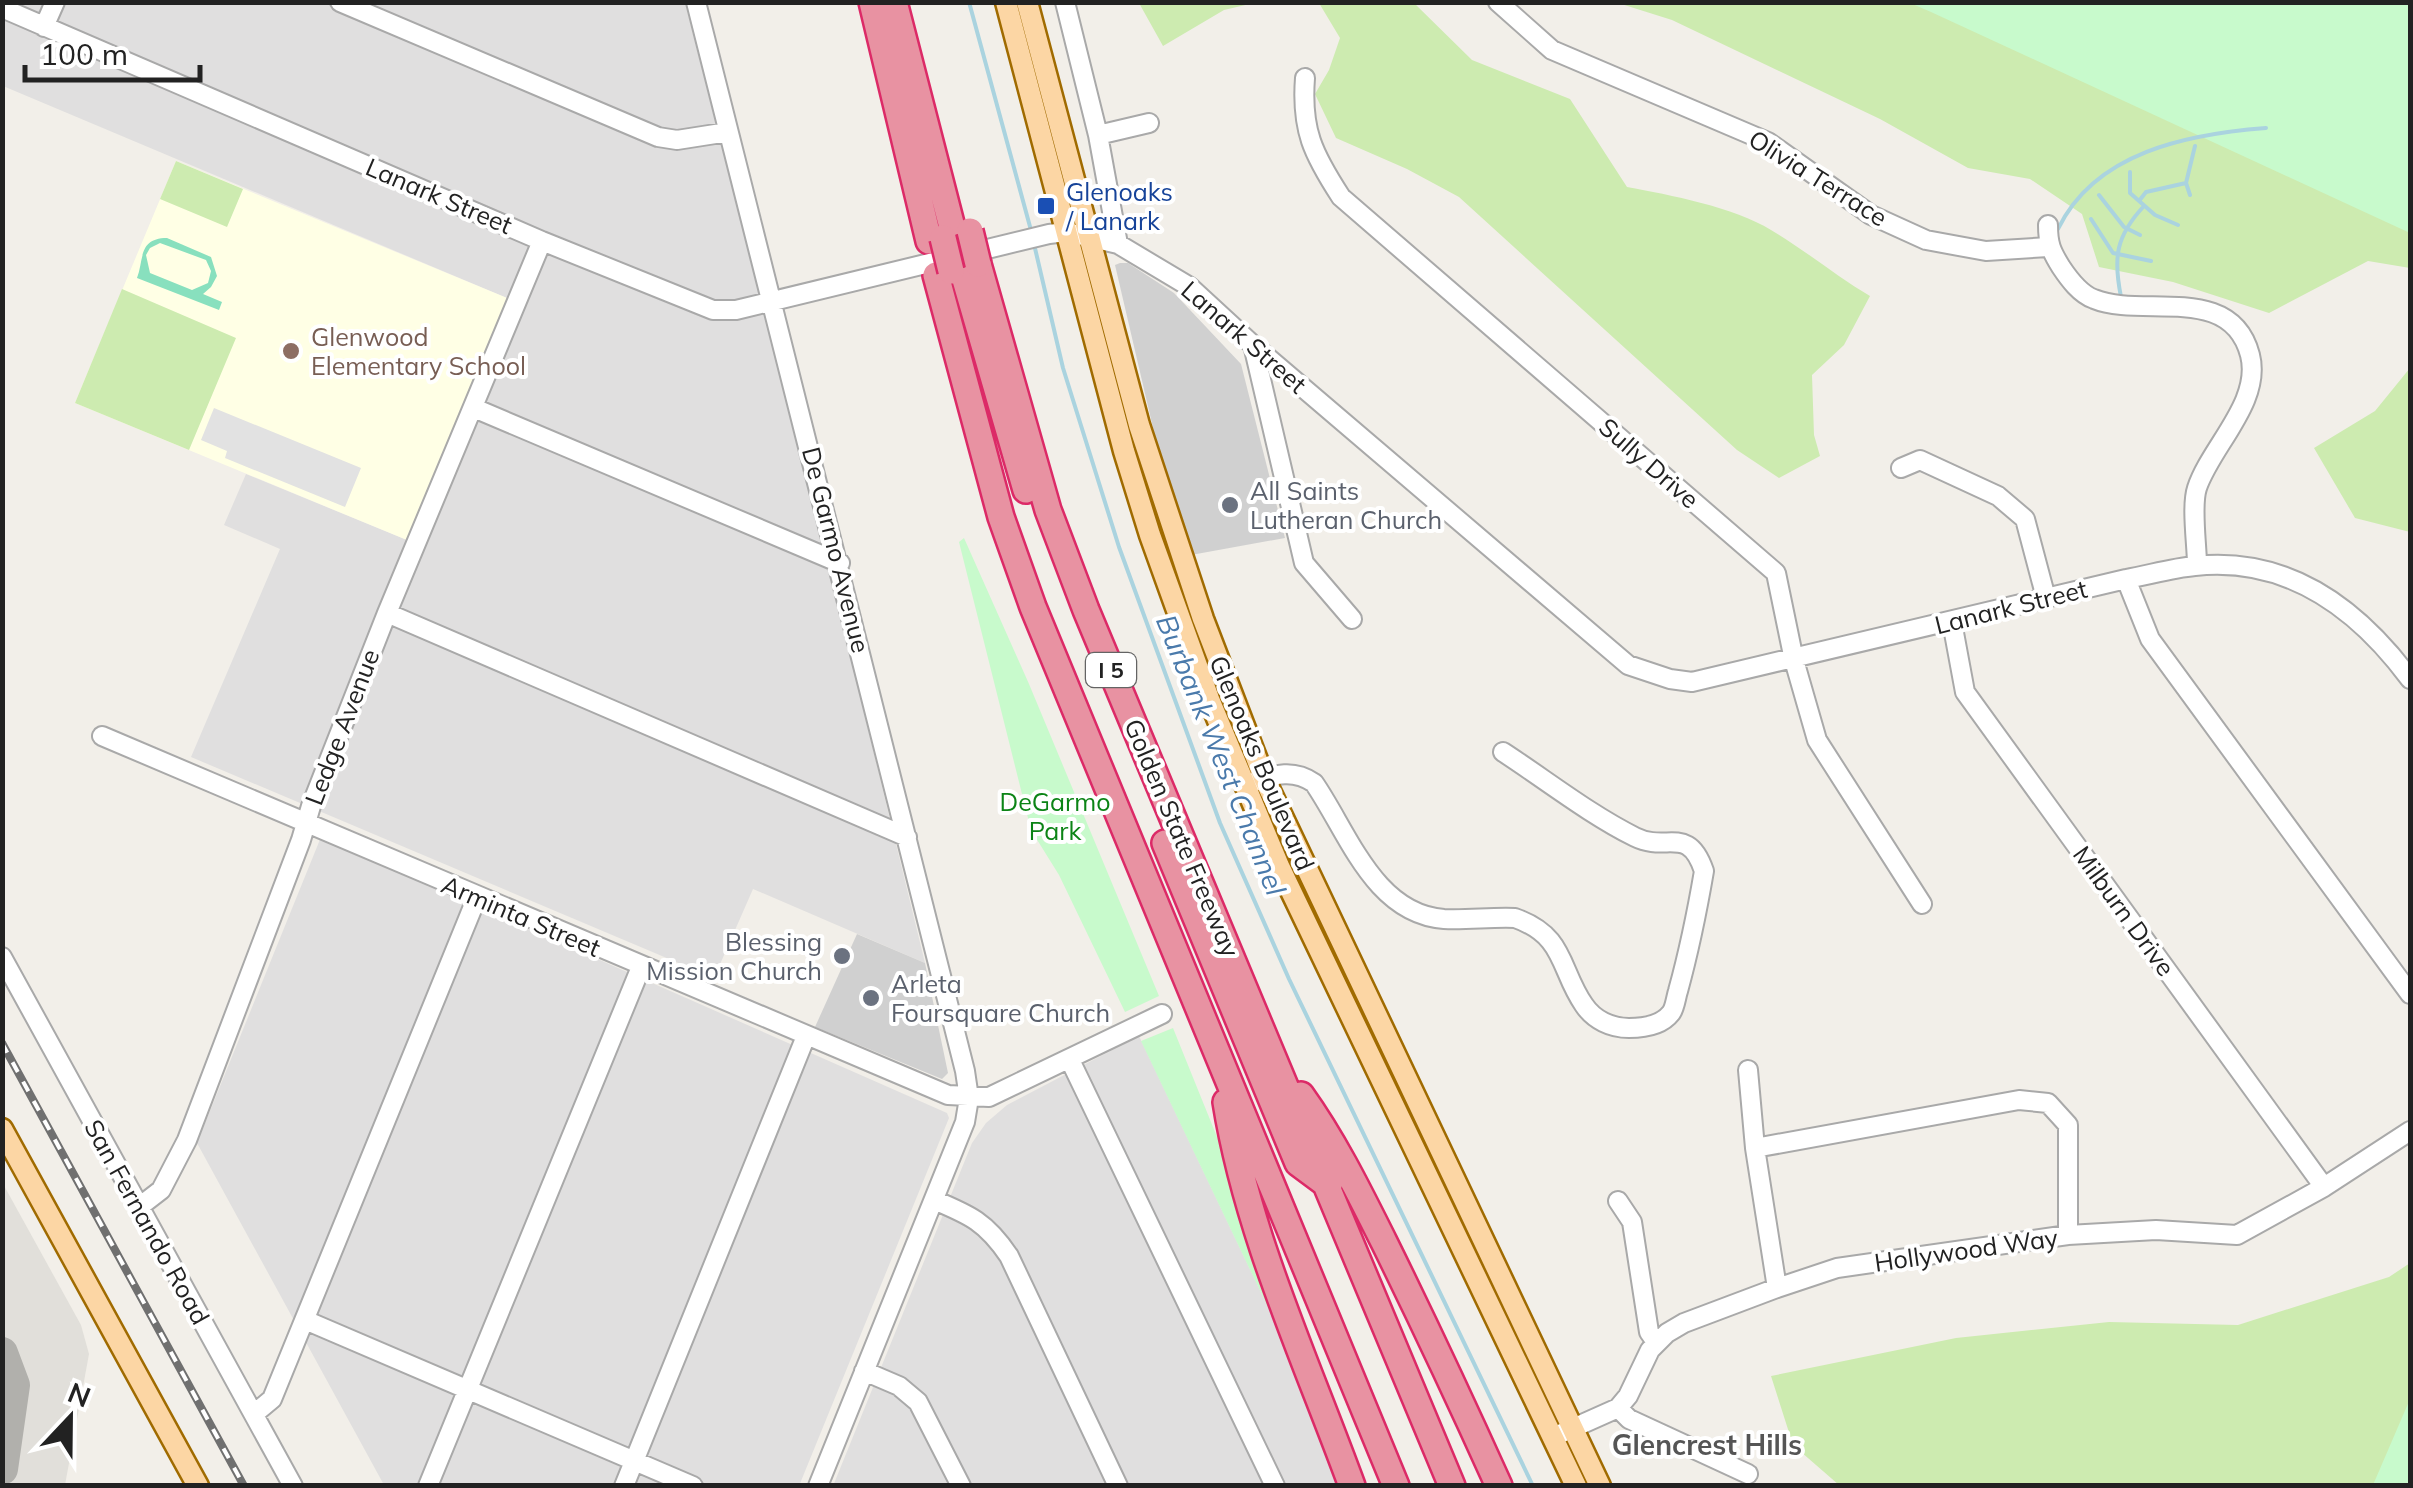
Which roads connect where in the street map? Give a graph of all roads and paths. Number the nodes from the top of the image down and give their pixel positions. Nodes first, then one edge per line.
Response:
1 (55, 2) edge
2 (340, 2) edge
3 (696, 2) edge
4 (872, 2) edge
5 (886, 2) edge
6 (894, 2) edge
7 (909, 2) edge
8 (1006, 2) edge
9 (1028, 2) edge
10 (1065, 2) edge
11 (1498, 2) edge
12 (2, 8) edge
13 (44, 27) junction
14 (1304, 78) dead end
15 (1149, 124) dead end
16 (728, 132) junction
17 (1098, 135) junction
18 (2048, 225) dead end
19 (1057, 233) junction
20 (949, 236) junction
21 (1090, 236) junction
22 (542, 241) junction
23 (1118, 244) junction
24 (2048, 247) junction
25 (957, 270) junction
26 (772, 300) junction
27 (1254, 345) junction
28 (474, 408) junction
29 (1901, 468) dead end
30 (840, 563) junction
31 (2197, 566) junction
32 (2126, 579) junction
33 (2046, 598) junction
34 (387, 613) junction
35 (1352, 620) dead end
36 (1952, 622) junction
37 (1794, 660) junction
38 (2410, 679) edge
39 (102, 736) dead end
40 (1503, 752) dead end
41 (1254, 782) junction
42 (306, 822) junction
43 (907, 837) junction
44 (477, 897) junction
45 (1922, 904) dead end
46 (2, 957) edge
47 (640, 967) junction
48 (2410, 994) edge
49 (1162, 1014) dead end
50 (806, 1036) junction
51 (1070, 1060) junction
52 (1220, 1063) junction
53 (1278, 1063) junction
54 (1748, 1070) dead end
55 (969, 1098) junction
56 (2, 1129) edge
57 (2410, 1132) edge
58 (1755, 1148) junction
59 (1329, 1186) junction
60 (2324, 1187) junction
61 (1272, 1188) junction
62 (934, 1200) junction
63 (1618, 1201) dead end
64 (1464, 1202) junction
65 (139, 1208) junction
66 (1444, 1212) junction
67 (2068, 1235) junction
68 (1777, 1288) junction
69 (306, 1320) junction
70 (1656, 1342) junction
71 (864, 1371) junction
72 (468, 1391) junction
73 (1618, 1408) junction
74 (254, 1414) junction
75 (1563, 1433) junction
76 (634, 1460) junction
77 (1748, 1474) dead end
78 (198, 1486) edge
79 (293, 1486) edge
80 (428, 1486) edge
81 (624, 1486) edge
82 (692, 1486) edge
83 (818, 1486) edge
84 (962, 1486) edge
85 (1118, 1486) edge
86 (1275, 1486) edge
87 (1352, 1486) edge
88 (1396, 1486) edge
89 (1452, 1486) edge
90 (1499, 1486) edge
91 (1576, 1486) edge
92 (1600, 1486) edge

1 - 13 street
2 - 16 street
3 - 16 street, De Garmo Avenue
4 - 20 highway, Golden State Freeway / I 5
5 - 20 highway
6 - 20 highway
7 - 20 highway, Golden State Freeway / I 5
8 - 19 main road, Glenoaks Boulevard
9 - 21 main road, Glenoaks Boulevard
10 - 17 street
11 - 24 street, Olivia Terrace
12 - 13 street, Lanark Street
13 - 22 street, Lanark Street
14 - 37 street, Sully Drive
15 - 17 street
16 - 26 street, De Garmo Avenue
17 - 23 street
18 - 24 street
19 - 21 street, Lanark Street
19 - 26 street, Lanark Street
19 - 41 main road, Glenoaks Boulevard
20 - 25 highway, Golden State Freeway / I 5, bridge
20 - 25 highway, Golden State Freeway / I 5
21 - 23 street, Lanark Street
21 - 41 main road, Glenoaks Boulevard
22 - 26 street, Lanark Street
22 - 28 street, Ledge Avenue
23 - 27 street, Lanark Street
24 - 31 street
25 - 52 highway, Golden State Freeway / I 5
25 - 53 highway, Golden State Freeway / I 5
25 - 59 highway
25 - 61 highway
26 - 30 street, De Garmo Avenue
27 - 35 street
27 - 37 street, Lanark Street
28 - 30 street
28 - 34 street, Ledge Avenue
29 - 33 street
30 - 43 street, De Garmo Avenue
31 - 32 street, Lanark Street
31 - 38 street, Lanark Street
32 - 33 street, Lanark Street
32 - 48 street
33 - 36 street, Lanark Street
34 - 42 street, Ledge Avenue
34 - 43 street
36 - 37 street, Lanark Street
36 - 60 street, Milburn Drive
37 - 45 street, Sully Drive
39 - 42 street, Arminta Street
40 - 41 street
41 - 64 main road, Glenoaks Boulevard
41 - 66 main road, Glenoaks Boulevard
42 - 44 street, Arminta Street
42 - 65 street, Ledge Avenue
43 - 55 street, De Garmo Avenue
44 - 47 street, Arminta Street
44 - 69 street
46 - 65 street, San Fernando Road
47 - 50 street, Arminta Street
47 - 72 street
49 - 51 street
50 - 55 street, Arminta Street
50 - 76 street
51 - 55 street
51 - 86 street
52 - 61 highway, Golden State Freeway / I 5
52 - 87 highway
53 - 59 highway, Golden State Freeway / I 5
53 - 90 highway
54 - 58 street
55 - 62 street
56 - 78 main road
57 - 60 street, Hollywood Way
58 - 67 street
58 - 68 street
59 - 89 highway, Golden State Freeway / I 5
60 - 67 street, Hollywood Way
61 - 88 highway, Golden State Freeway / I 5
62 - 71 street
62 - 85 street
63 - 70 street
64 - 66 main road
64 - 75 main road, Glenoaks Boulevard
65 - 74 street, San Fernando Road
66 - 75 main road, Glenoaks Boulevard
67 - 68 street, Hollywood Way
68 - 70 street, Hollywood Way
69 - 72 street
69 - 74 street
70 - 73 street
71 - 83 street
71 - 84 street
72 - 76 street
72 - 80 street
73 - 75 street
73 - 77 street
74 - 79 street, San Fernando Road
75 - 91 main road, Glenoaks Boulevard
75 - 92 main road, Glenoaks Boulevard
76 - 81 street
76 - 82 street

